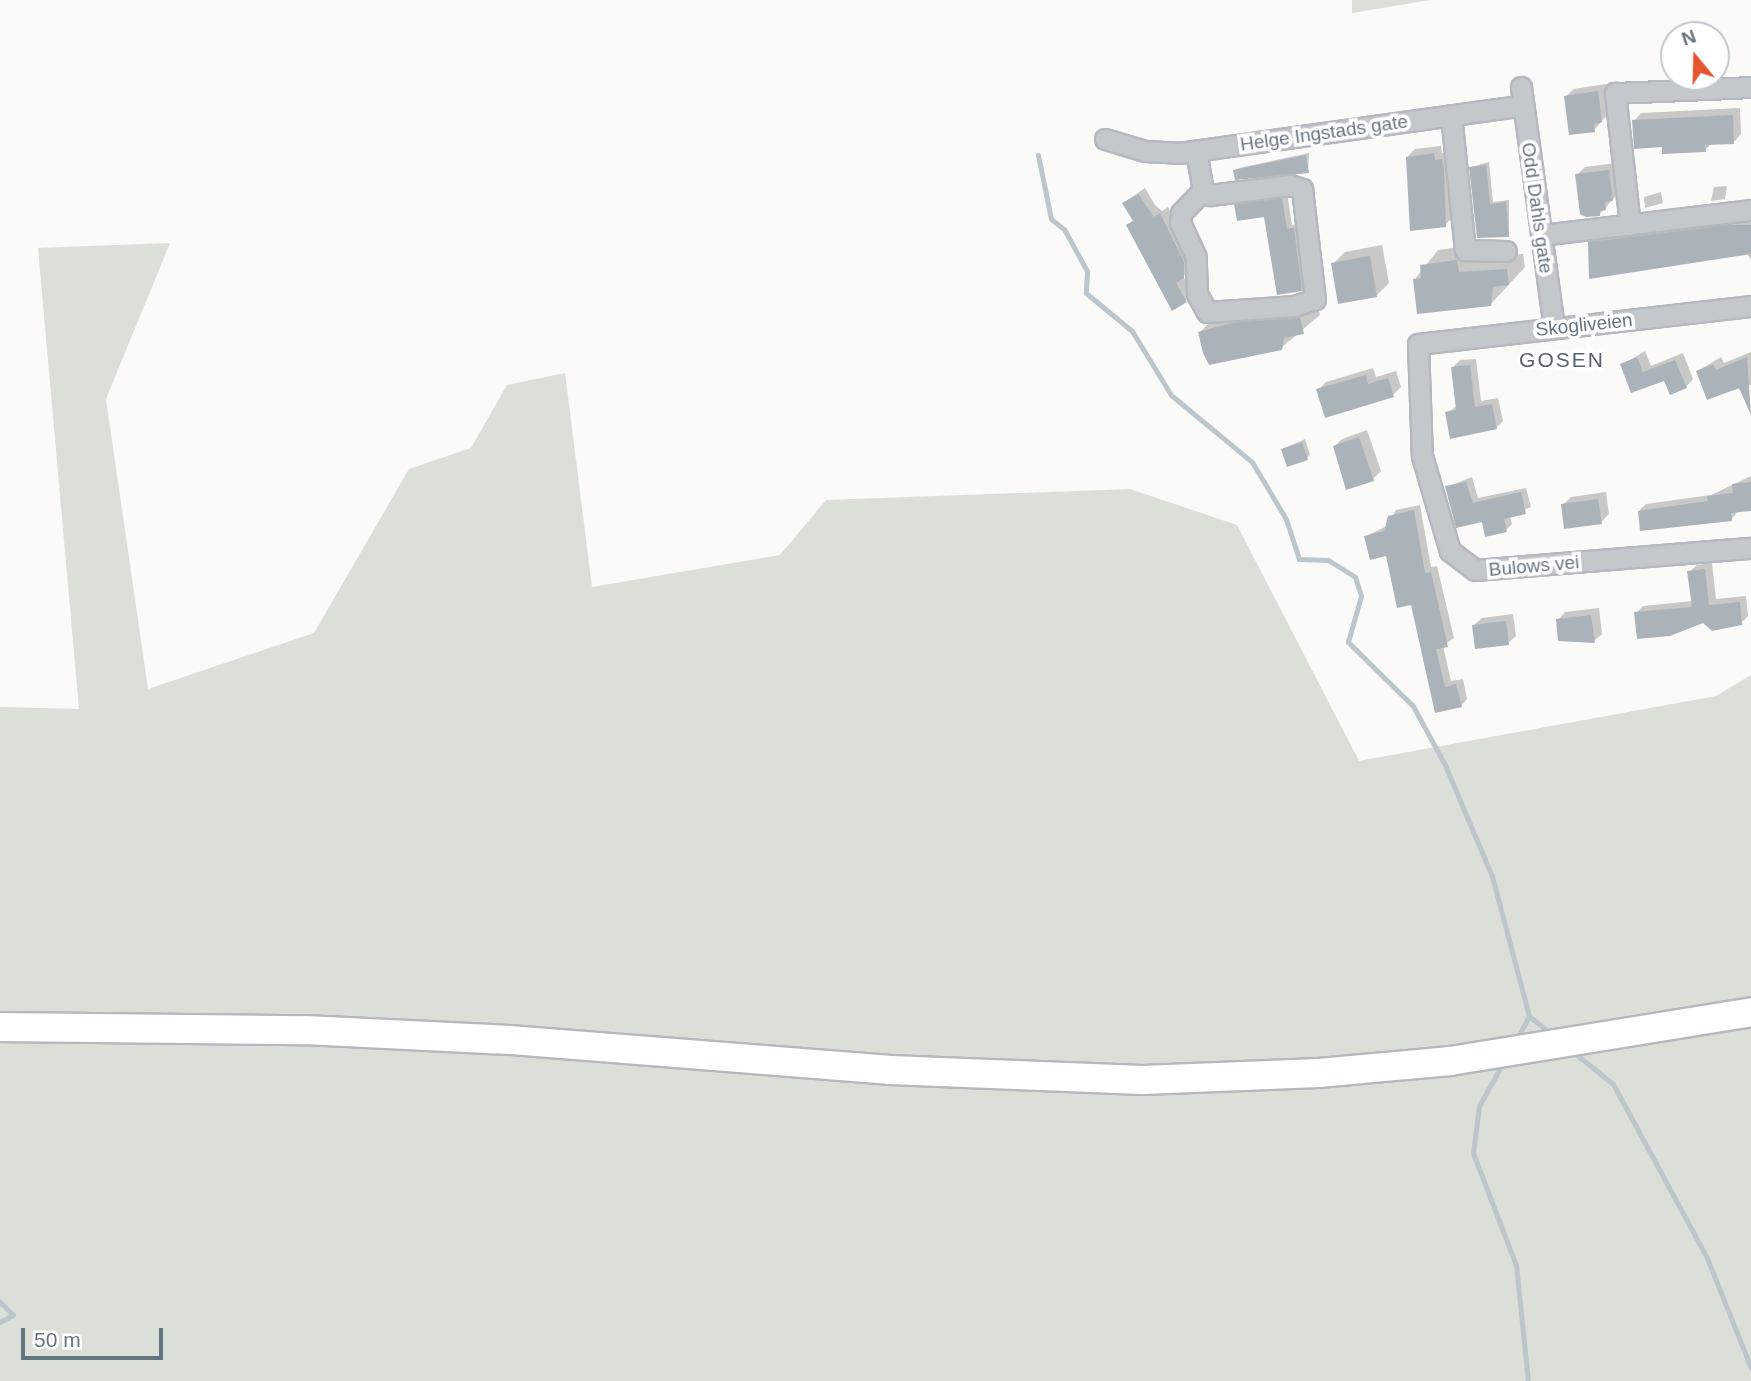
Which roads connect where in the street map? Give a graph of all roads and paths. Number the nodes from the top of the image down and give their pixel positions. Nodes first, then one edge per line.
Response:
1 (1751, 87) edge
2 (1522, 96) joint
3 (1451, 115) junction
4 (1105, 139) dead end
5 (1196, 151) junction
6 (1203, 190) junction
7 (1751, 210) edge
8 (1630, 225) junction
9 (1541, 235) junction
10 (1506, 251) dead end
11 (1751, 306) edge
12 (1553, 328) junction
13 (1418, 344) joint
14 (1751, 548) edge
15 (1751, 1012) edge
16 (1751, 1026) edge
17 (0, 1027) edge
18 (0, 1042) edge

1 - 8 street
2 - 3 street, Helge Ingstads gate
2 - 9 street, Odd Dahls gate
3 - 5 street, Helge Ingstads gate
3 - 10 street
4 - 5 street, Helge Ingstads gate
5 - 6 street
6 - 6 street
7 - 8 street
8 - 9 street
9 - 12 street, Odd Dahls gate
11 - 12 street, Skogliveien
12 - 13 street, Skogliveien
13 - 14 street, Bulows vei
15 - 17 highway
16 - 18 highway

